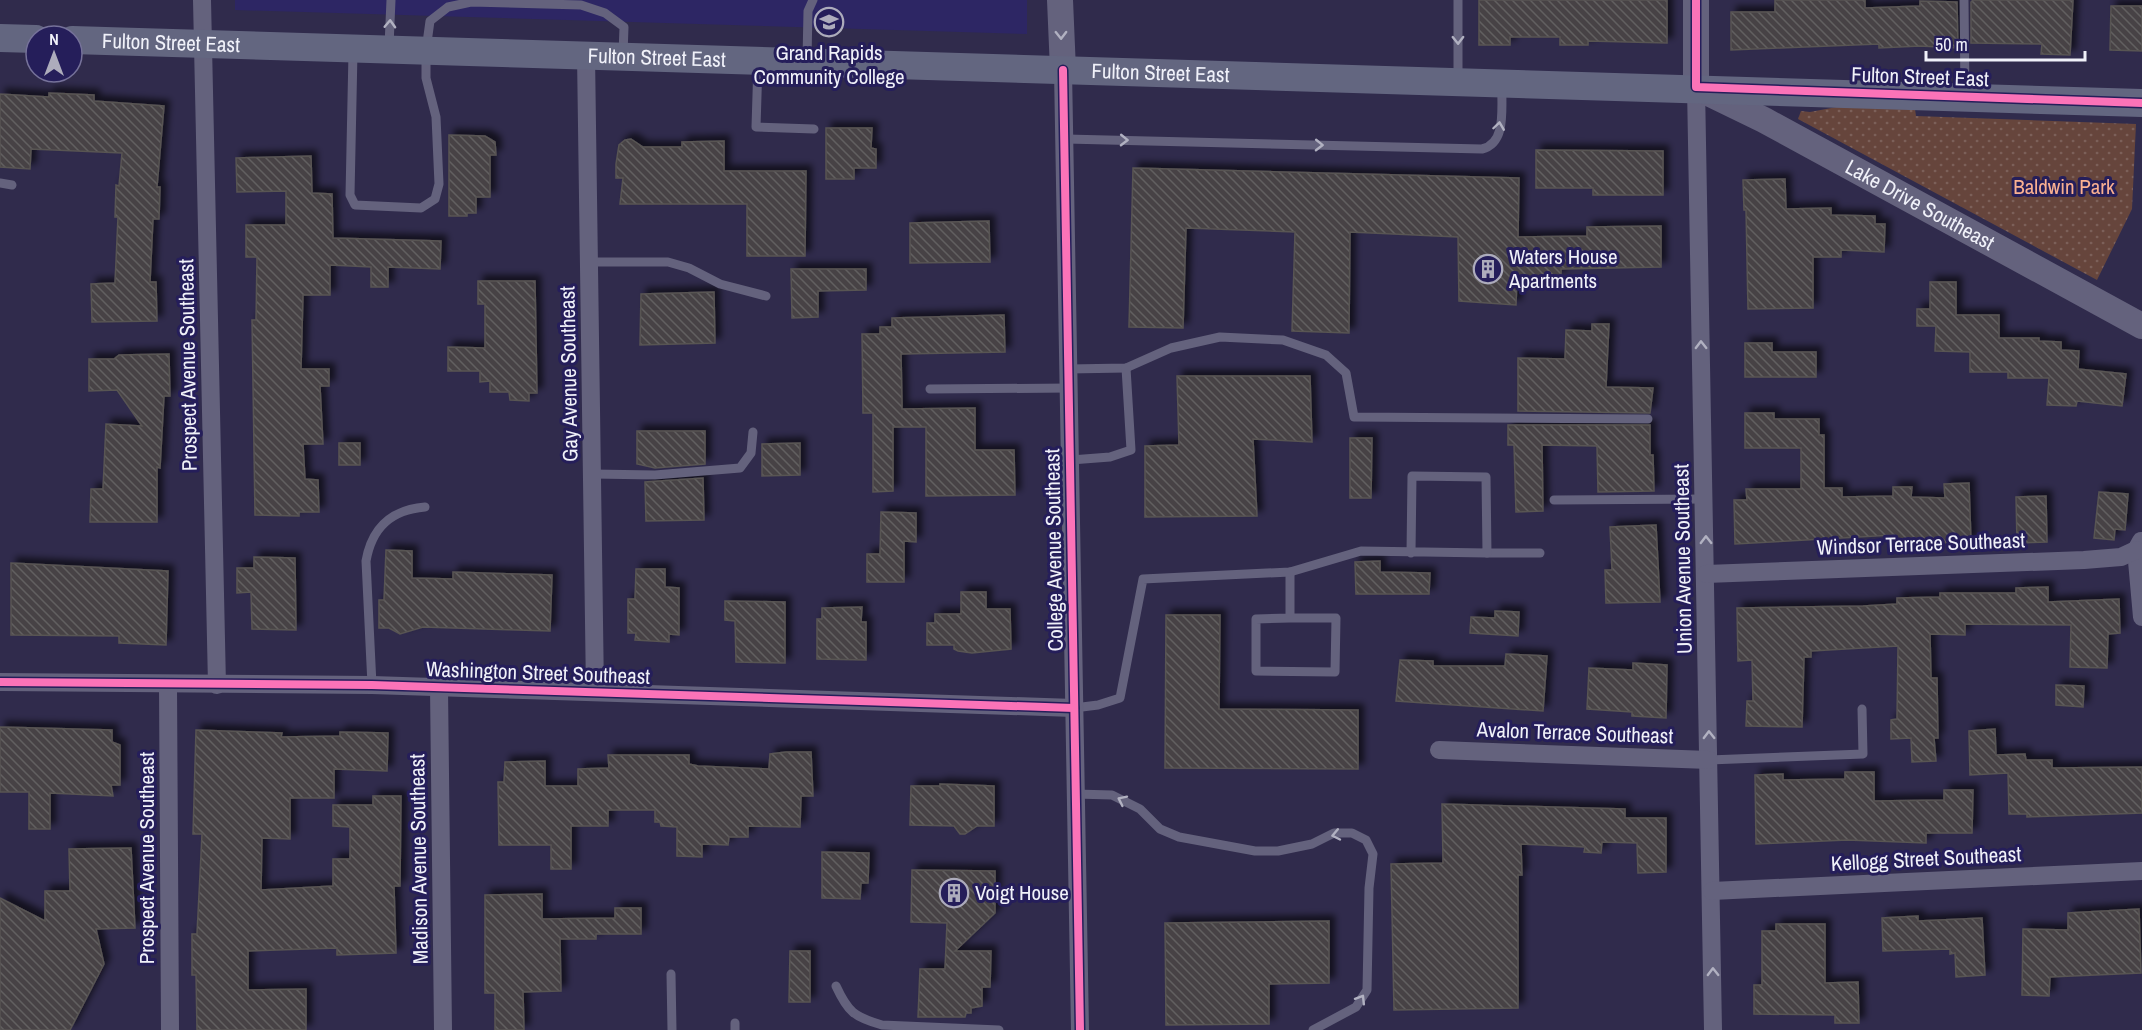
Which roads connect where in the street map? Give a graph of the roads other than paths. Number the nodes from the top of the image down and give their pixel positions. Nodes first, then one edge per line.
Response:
1 (202, 0) edge
2 (391, 0) edge
3 (813, 0) edge
4 (1060, 0) edge
5 (1458, 0) edge
6 (1696, 0) edge
7 (1964, 0) edge
8 (0, 39) edge
9 (24, 39) edge
10 (84, 40) edge
11 (203, 44) junction
12 (353, 48) junction
13 (389, 49) junction
14 (426, 50) junction
15 (586, 55) junction
16 (623, 56) junction
17 (758, 60) junction
18 (807, 62) junction
19 (1063, 70) junction
20 (1458, 80) junction
21 (1502, 82) junction
22 (1696, 87) junction
23 (1965, 97) junction
24 (2142, 103) edge
25 (814, 129) dead end
26 (1066, 139) junction
27 (0, 183) edge
28 (12, 185) dead end
29 (589, 262) junction
30 (766, 296) dead end
31 (2142, 326) edge
32 (1126, 368) junction
33 (1069, 369) junction
34 (1070, 388) junction
35 (930, 389) dead end
36 (1648, 419) dead end
37 (753, 432) dead end
38 (1071, 460) junction
39 (593, 474) junction
40 (1705, 499) junction
41 (1554, 500) dead end
42 (425, 507) dead end
43 (2139, 545) edge
44 (1411, 553) junction
45 (1487, 553) junction
46 (1540, 553) dead end
47 (1290, 572) junction
48 (1706, 574) junction
49 (2142, 617) edge
50 (1290, 618) junction
51 (0, 682) edge
52 (168, 685) junction
53 (217, 685) junction
54 (372, 685) junction
55 (439, 688) junction
56 (596, 692) junction
57 (1074, 708) junction
58 (1862, 709) dead end
59 (1439, 750) dead end
60 (1709, 760) junction
61 (1076, 794) junction
62 (2142, 871) edge
63 (1712, 891) junction
64 (671, 974) dead end
65 (836, 986) dead end
66 (170, 1030) edge
67 (443, 1030) edge
68 (672, 1030) edge
69 (999, 1030) edge
70 (1080, 1030) edge
71 (1313, 1030) edge
72 (1713, 1030) edge

1 - 11 street, Prospect Avenue Southeast
13 -> 2 lane
3 - 18 lane
4 -> 19 main road
5 -> 20 lane
6 - 22 main road
7 - 23 lane
8 - 9 main road
10 - 11 main road, Fulton Street East
11 - 12 main road, Fulton Street East
11 - 53 street, Prospect Avenue Southeast
12 - 13 main road, Fulton Street East
12 - 14 lane
13 - 14 main road, Fulton Street East
14 - 15 main road, Fulton Street East
14 - 16 lane
15 - 16 main road, Fulton Street East
15 - 29 street, Gay Avenue Southeast
16 - 17 main road, Fulton Street East
17 - 18 main road, Fulton Street East
17 - 25 lane
18 - 19 main road, Fulton Street East
19 - 20 main road, Fulton Street East
19 - 26 street, College Avenue Southeast
20 - 21 main road, Fulton Street East
21 - 22 main road, Fulton Street East
26 -> 21 lane
22 - 23 main road, Fulton Street East
22 - 31 main road, Lake Drive Southeast
40 -> 22 street, Union Avenue Southeast
23 - 24 main road, Fulton Street East
26 - 33 street, College Avenue Southeast
27 - 28 lane
29 - 30 lane
29 - 39 street, Gay Avenue Southeast
32 - 33 lane
32 - 36 lane
32 - 38 lane
33 - 34 street, College Avenue Southeast
34 - 35 lane
34 - 38 street, College Avenue Southeast
37 - 39 lane
38 - 57 street, College Avenue Southeast
39 - 56 street, Gay Avenue Southeast
40 - 41 lane
48 -> 40 street, Union Avenue Southeast
42 - 54 lane
43 - 48 street, Windsor Terrace Southeast
43 - 49 street
44 - 45 lane
44 - 45 lane
44 - 47 lane
45 - 46 lane
47 - 50 lane
47 - 57 lane
60 -> 48 street, Union Avenue Southeast
50 - 50 lane
51 - 52 street, Washington Street Southeast
52 - 53 street, Washington Street Southeast
52 - 66 street, Prospect Avenue Southeast
53 - 54 street, Washington Street Southeast
54 - 55 street, Washington Street Southeast
55 - 56 street, Washington Street Southeast
55 - 67 street, Madison Avenue Southeast
56 - 57 street, Washington Street Southeast
57 - 61 street, College Avenue Southeast
58 - 60 lane
59 - 60 street, Avalon Terrace Southeast
60 - 63 street, Union Avenue Southeast
61 - 70 street, College Avenue Southeast
71 -> 61 lane
62 - 63 street, Kellogg Street Southeast
72 -> 63 street, Union Avenue Southeast
64 - 68 lane
65 - 69 lane

